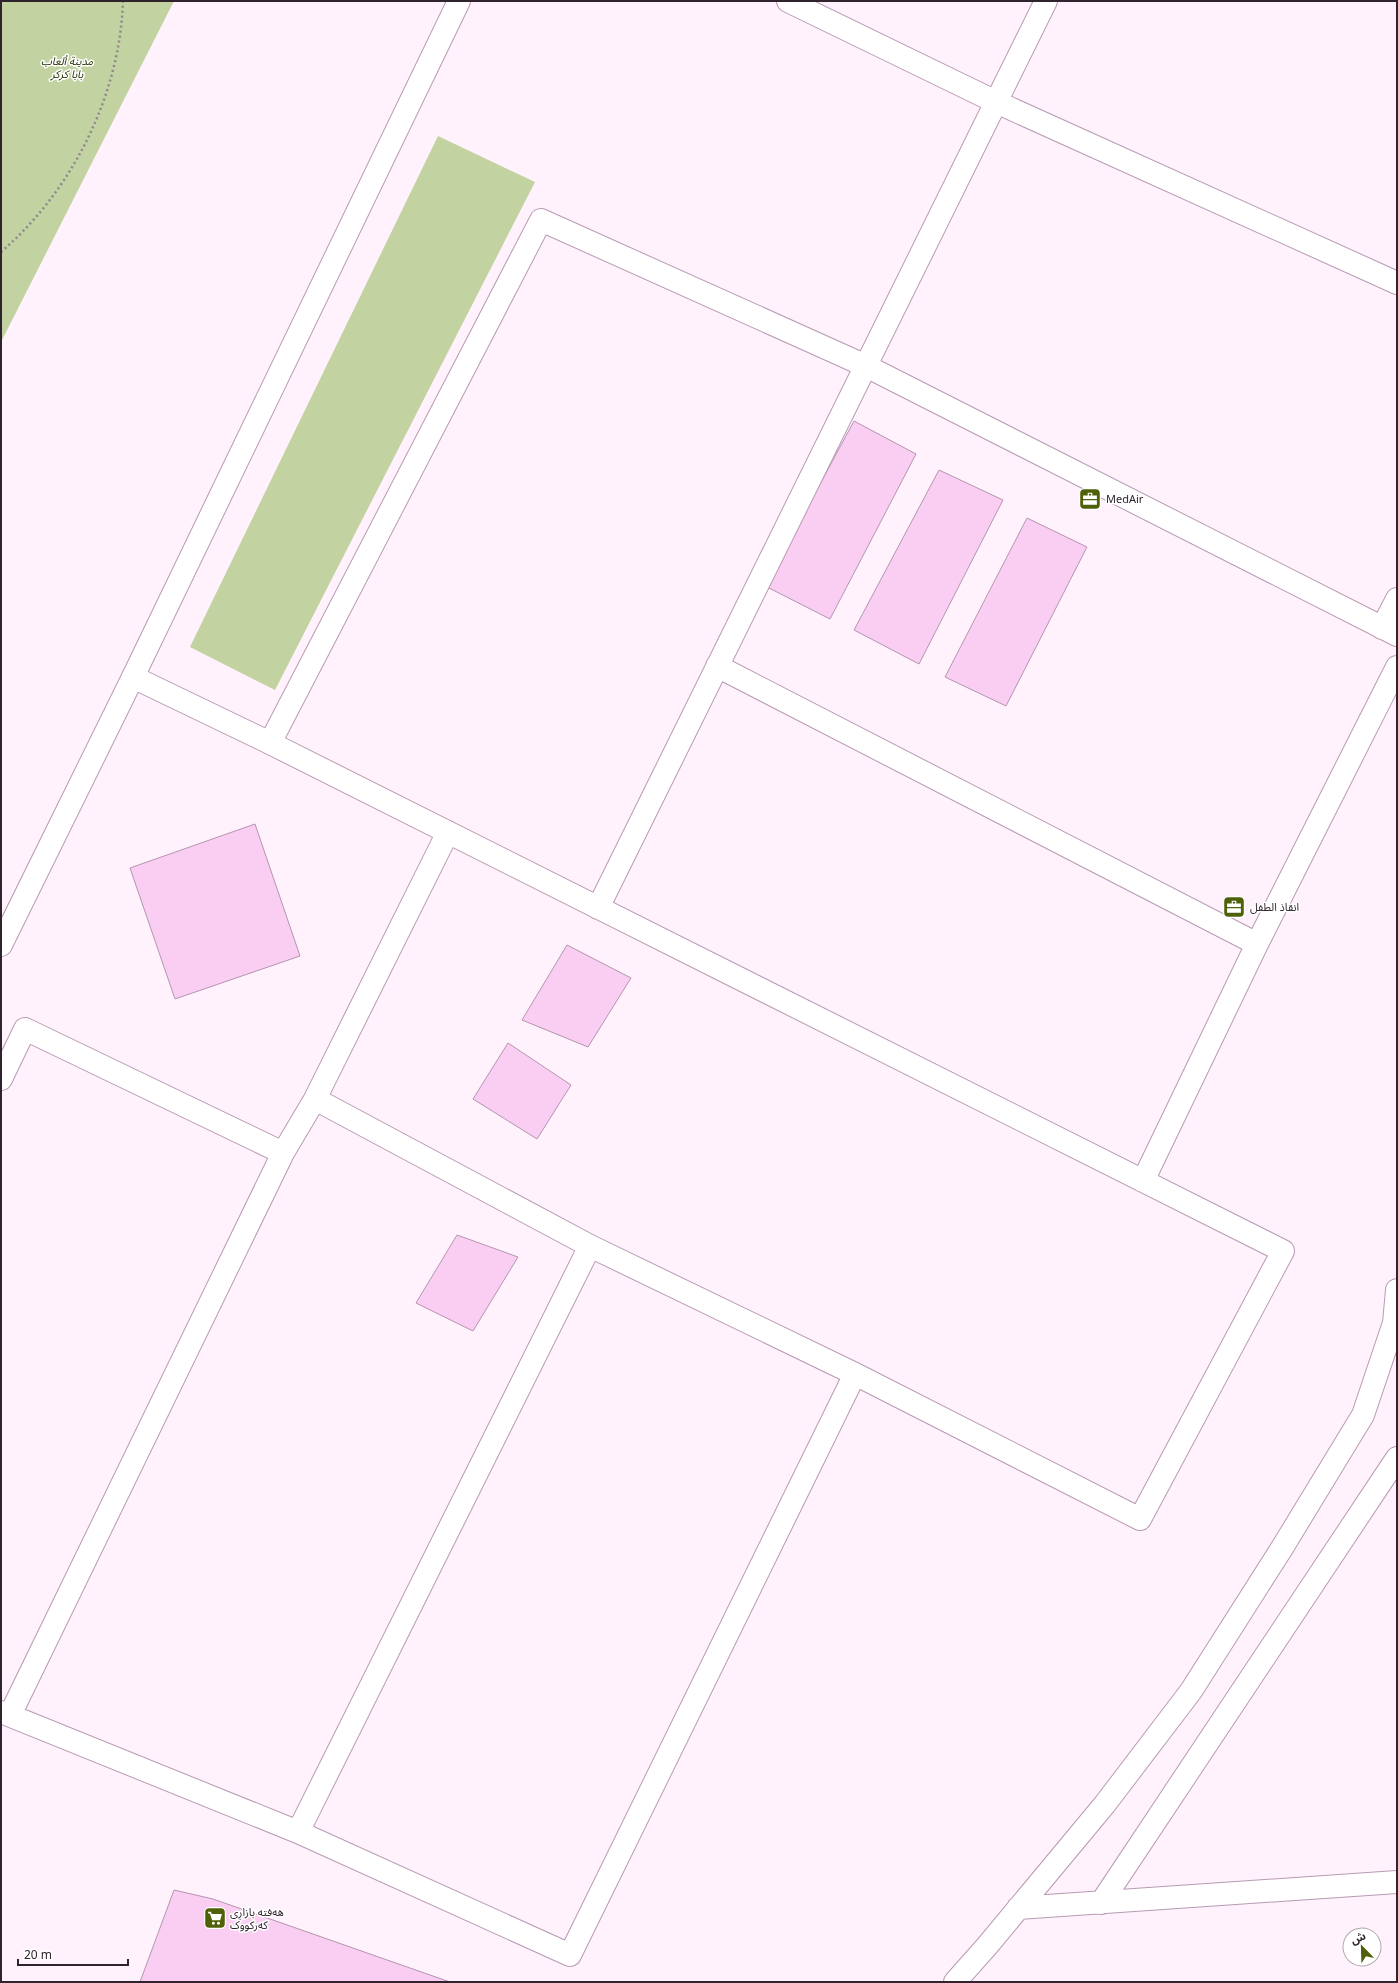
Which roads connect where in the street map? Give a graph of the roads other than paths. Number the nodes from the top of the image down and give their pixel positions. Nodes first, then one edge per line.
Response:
1 (459, 1) edge
2 (788, 1) edge
3 (1046, 1) edge
4 (996, 102) junction
5 (1397, 283) edge
6 (866, 366) junction
7 (1397, 599) edge
8 (1390, 631) edge
9 (717, 666) junction
10 (1397, 667) edge
11 (133, 677) junction
12 (270, 743) junction
13 (448, 832) junction
14 (598, 908) junction
15 (1257, 944) junction
16 (1, 945) edge
17 (1, 1079) edge
18 (315, 1099) junction
19 (283, 1154) junction
20 (1143, 1181) junction
21 (590, 1246) junction
22 (1397, 1290) edge
23 (1390, 1349) edge
24 (855, 1374) junction
25 (1397, 1458) edge
26 (5, 1713) edge
27 (298, 1832) junction
28 (1397, 1882) edge
29 (1100, 1903) junction
30 (1018, 1908) junction
31 (955, 1982) edge

1 - 11 street
2 - 4 street
3 - 4 street
4 - 5 street
4 - 6 street
6 - 8 street
6 - 9 street
6 - 12 street
7 - 8 street
9 - 14 street
9 - 15 street
10 - 15 street
11 - 12 street
11 - 16 street
12 - 13 street
13 - 14 street
13 - 18 street
14 - 20 street
15 - 20 street
17 - 19 street
18 - 19 street
18 - 21 street
19 - 26 street
20 - 24 street
21 - 24 street
21 - 27 street
22 - 23 street
23 - 30 street
24 - 27 street
25 - 29 street
26 - 27 street
28 - 29 street
29 - 30 street
30 - 31 street

